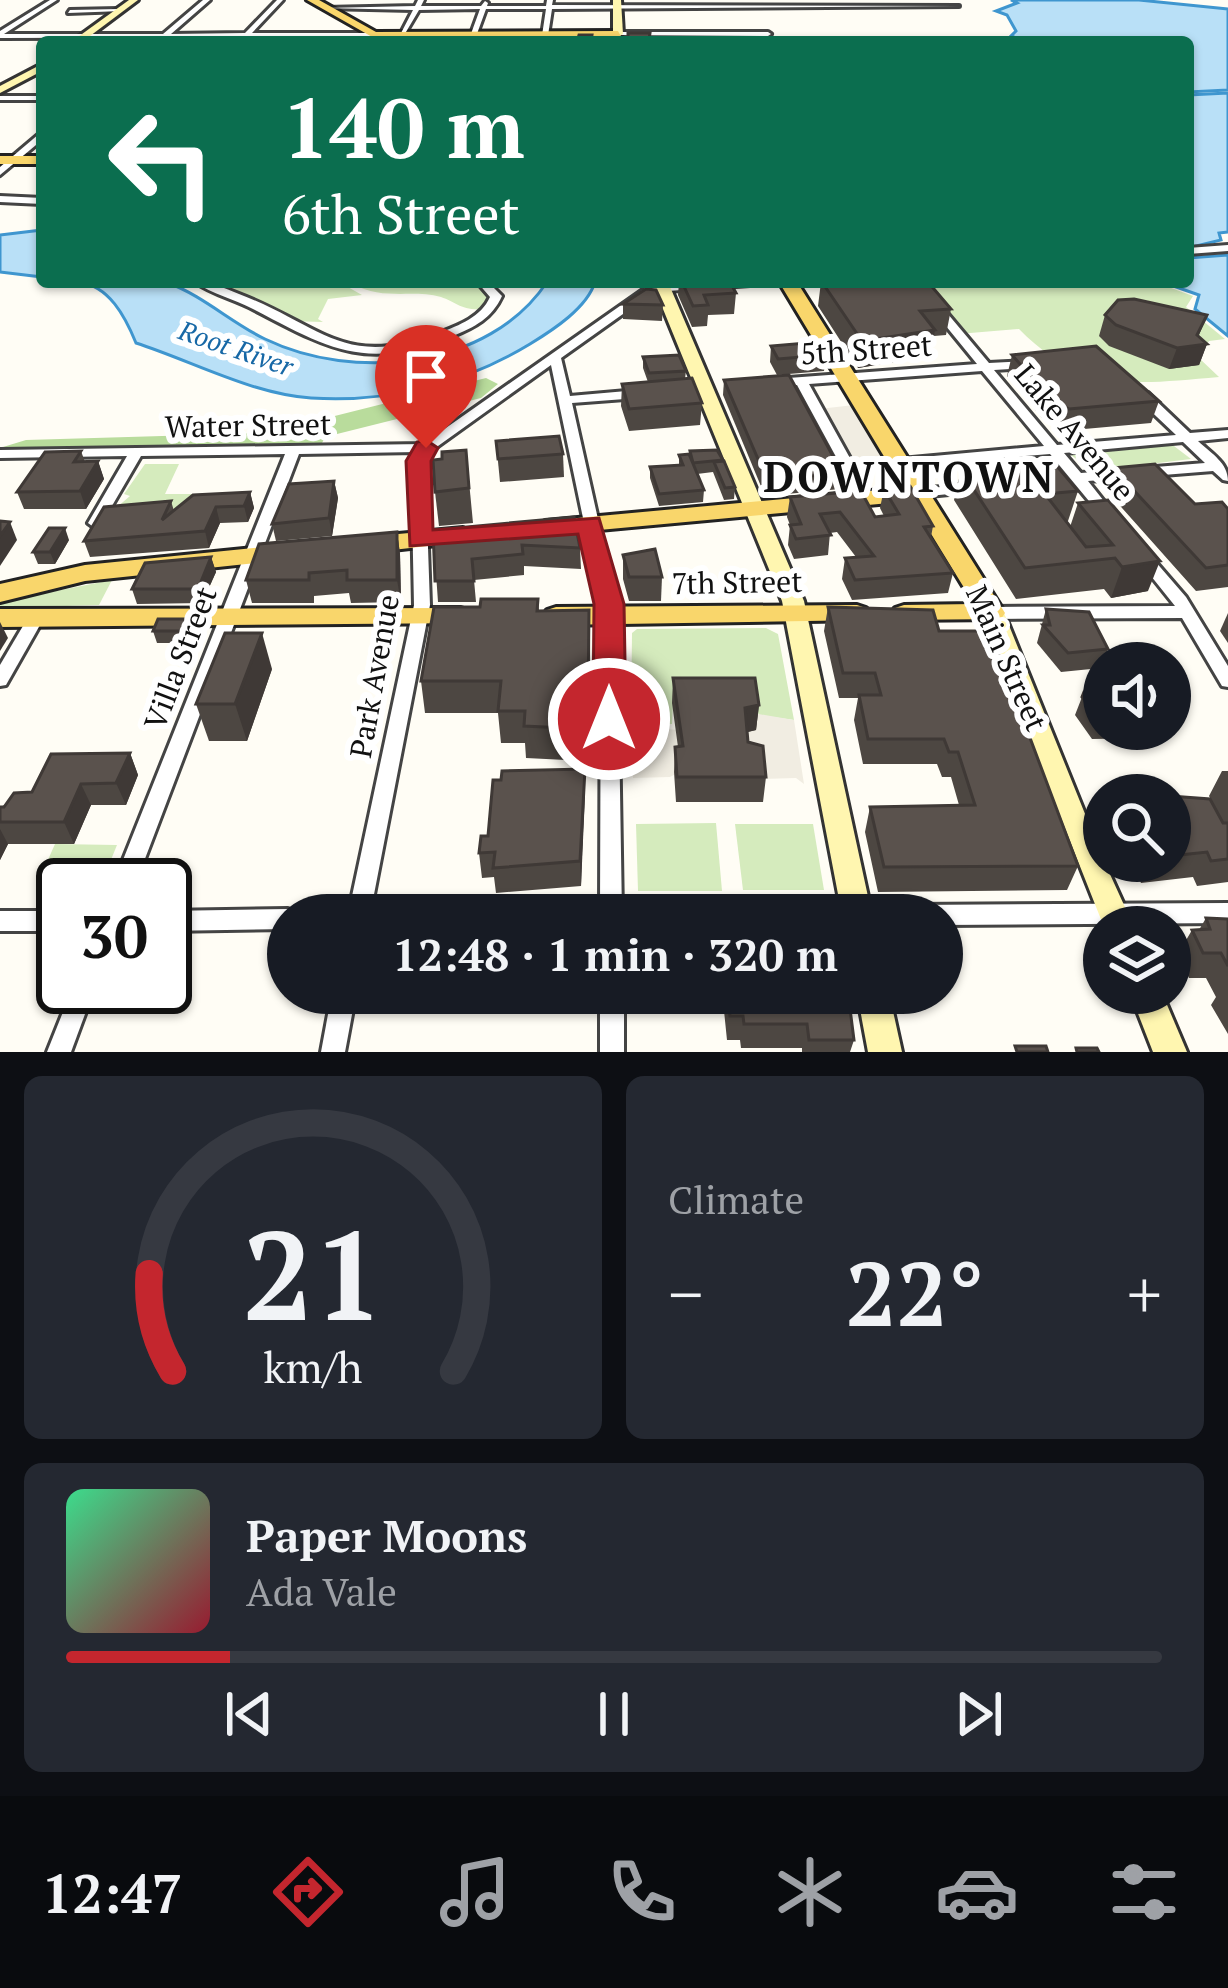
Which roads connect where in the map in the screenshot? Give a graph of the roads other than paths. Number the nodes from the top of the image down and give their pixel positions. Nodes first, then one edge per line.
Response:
1 (54, 0) edge
2 (134, 0) edge
3 (206, 0) edge
4 (280, 0) edge
5 (312, 0) edge
6 (420, 3) edge
7 (485, 3) edge
8 (550, 3) edge
9 (617, 3) edge
10 (684, 3) edge
11 (740, 3) edge
12 (352, 4) edge
13 (956, 6) dead end
14 (328, 8) junction
15 (70, 11) dead end
16 (118, 11) junction
17 (769, 34) joint
18 (0, 35) edge
19 (247, 35) junction
20 (403, 35) junction
21 (85, 36) edge
22 (164, 36) edge
23 (226, 36) edge
24 (288, 36) edge
25 (368, 36) edge
26 (392, 36) edge
27 (426, 36) edge
28 (474, 36) edge
29 (544, 36) edge
30 (619, 36) edge
31 (692, 36) edge
32 (731, 36) edge
33 (36, 37) edge
34 (36, 72) edge
35 (1, 92) edge
36 (36, 92) edge
37 (36, 95) edge
38 (36, 140) edge
39 (7, 160) edge
40 (0, 172) edge
41 (0, 199) edge
42 (36, 201) edge
43 (1228, 248) edge
44 (1194, 250) edge
45 (215, 288) edge
46 (486, 288) edge
47 (792, 288) edge
48 (919, 288) edge
49 (663, 289) edge
50 (555, 357) junction
51 (1051, 362) edge
52 (986, 367) junction
53 (848, 378) junction
54 (801, 381) junction
55 (756, 385) edge
56 (1133, 386) edge
57 (647, 394) edge
58 (563, 400) junction
59 (1228, 434) edge
60 (1185, 438) junction
61 (426, 448) junction
62 (1053, 449) junction
63 (292, 453) junction
64 (0, 454) edge
65 (135, 454) junction
66 (901, 464) junction
67 (1224, 470) edge
68 (1078, 478) junction
69 (1049, 481) edge
70 (982, 487) edge
71 (920, 493) junction
72 (865, 498) junction
73 (755, 508) junction
74 (95, 523) edge
75 (590, 524) junction
76 (527, 530) edge
77 (1121, 531) edge
78 (480, 535) edge
79 (419, 540) junction
80 (1136, 548) edge
81 (252, 556) junction
82 (0, 593) edge
83 (1187, 612) junction
84 (796, 614) junction
85 (992, 614) junction
86 (609, 616) junction
87 (229, 617) junction
88 (419, 617) junction
89 (0, 618) edge
90 (36, 618) junction
91 (0, 680) edge
92 (1228, 681) edge
93 (135, 858) edge
94 (363, 894) edge
95 (611, 894) edge
96 (853, 894) edge
97 (1110, 906) edge
98 (1228, 914) edge
99 (963, 916) edge
100 (1191, 916) edge
101 (267, 920) edge
102 (1083, 920) edge
103 (0, 921) edge
104 (192, 921) edge
105 (36, 922) edge
106 (74, 1014) edge
107 (340, 1014) edge
108 (611, 1014) edge
109 (877, 1014) edge
110 (1155, 1014) edge
111 (59, 1052) edge
112 (333, 1052) edge
113 (612, 1052) edge
114 (885, 1052) edge
115 (1170, 1052) edge

1 - 18 street
2 - 16 street
3 - 22 street
4 - 19 street
5 - 14 main road
6 - 7 street
6 - 12 street
6 - 20 street
7 - 8 street
7 - 28 street
8 - 9 street
8 - 29 street
9 - 10 street
9 - 30 street
10 - 11 street
10 - 31 street
11 - 13 street
11 - 17 street
12 - 14 street
14 - 25 main road
15 - 16 street
16 - 21 street
17 - 32 street
18 - 33 street
19 - 23 street
19 - 24 street
20 - 26 main road
20 - 27 main road
34 - 35 street
35 - 36 street
35 - 37 street
38 - 39 street
39 - 40 street
41 - 42 street
43 - 44 street
45 - 46 street
47 - 53 main road, Main Street
48 - 52 street, Lake Avenue
49 - 50 street
49 - 73 street
50 - 58 street
50 - 61 street
51 - 52 street, 5th Street
52 - 53 street, 5th Street
52 - 62 street, Lake Avenue
53 - 54 street, 5th Street
53 - 66 main road, Main Street
54 - 55 street, 5th Street
54 - 72 street
56 - 60 street
57 - 58 street
58 - 75 street
59 - 60 street
60 - 62 street
60 - 67 street
61 - 63 street, Water Street
61 - 79 street, Park Avenue
62 - 66 street
62 - 68 street, Lake Avenue
63 - 65 street, Water Street
63 - 81 street, Villa Street
64 - 65 street, Water Street
65 - 74 street
66 - 71 main road, Main Street
67 - 68 street
68 - 69 street
68 - 77 street, Lake Avenue
70 - 71 street
71 - 72 main road
71 - 85 main road, Main Street
72 - 73 main road
73 - 75 main road
73 - 84 street
75 - 76 main road
75 - 86 street
78 - 79 main road
79 - 81 main road
79 - 88 street, Park Avenue
80 - 83 street, Lake Avenue
81 - 82 main road
81 - 87 street, Villa Street
83 - 85 street, 7th Street
83 - 92 street, Lake Avenue
84 - 85 main road, 7th Street
84 - 86 main road, 7th Street
84 - 96 street
85 - 97 street, Main Street
86 - 88 main road, 7th Street
86 - 95 street
87 - 88 main road, 7th Street
87 - 90 main road, 7th Street
87 - 93 street, Villa Street
88 - 94 street, Park Avenue
89 - 90 main road, 7th Street
90 - 91 street
98 - 100 street
99 - 102 street
101 - 104 street
103 - 105 street
106 - 111 street
107 - 112 street
108 - 113 street
109 - 114 street
110 - 115 street

